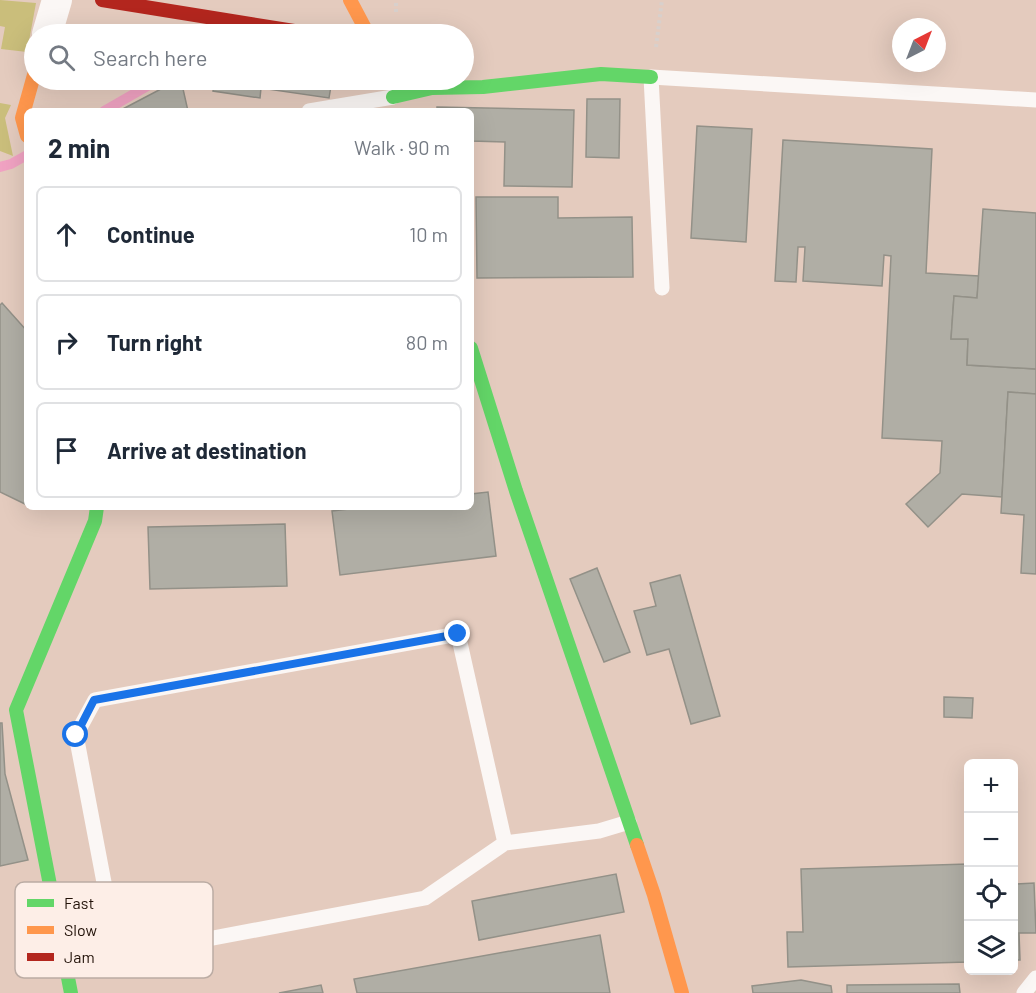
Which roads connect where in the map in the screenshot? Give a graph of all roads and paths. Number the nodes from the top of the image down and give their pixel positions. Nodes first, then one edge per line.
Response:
1 (57, 0) edge
2 (102, 0) edge
3 (350, 0) edge
4 (662, 0) edge
5 (50, 24) edge
6 (251, 24) edge
7 (363, 24) edge
8 (651, 77) junction
9 (474, 87) edge
10 (30, 90) edge
11 (427, 90) edge
12 (1036, 100) edge
13 (395, 104) edge
14 (25, 108) edge
15 (346, 108) edge
16 (24, 110) edge
17 (24, 125) edge
18 (662, 288) dead end
19 (474, 358) edge
20 (97, 510) edge
21 (629, 822) junction
22 (505, 843) junction
23 (49, 882) edge
24 (104, 882) edge
25 (213, 938) edge
26 (68, 978) edge
27 (1036, 978) edge
28 (71, 993) edge
29 (682, 993) edge
30 (1024, 993) edge

1 - 5 street
2 - 6 street
3 - 7 street
4 - 8 path
8 - 9 street
8 - 12 lane
8 - 18 lane
10 - 14 street
11 - 13 street
13 - 15 lane
16 - 17 street
19 - 21 street
20 - 23 street
21 - 22 lane
21 - 29 street
22 - 24 lane
22 - 25 lane
26 - 28 street
27 - 30 lane

